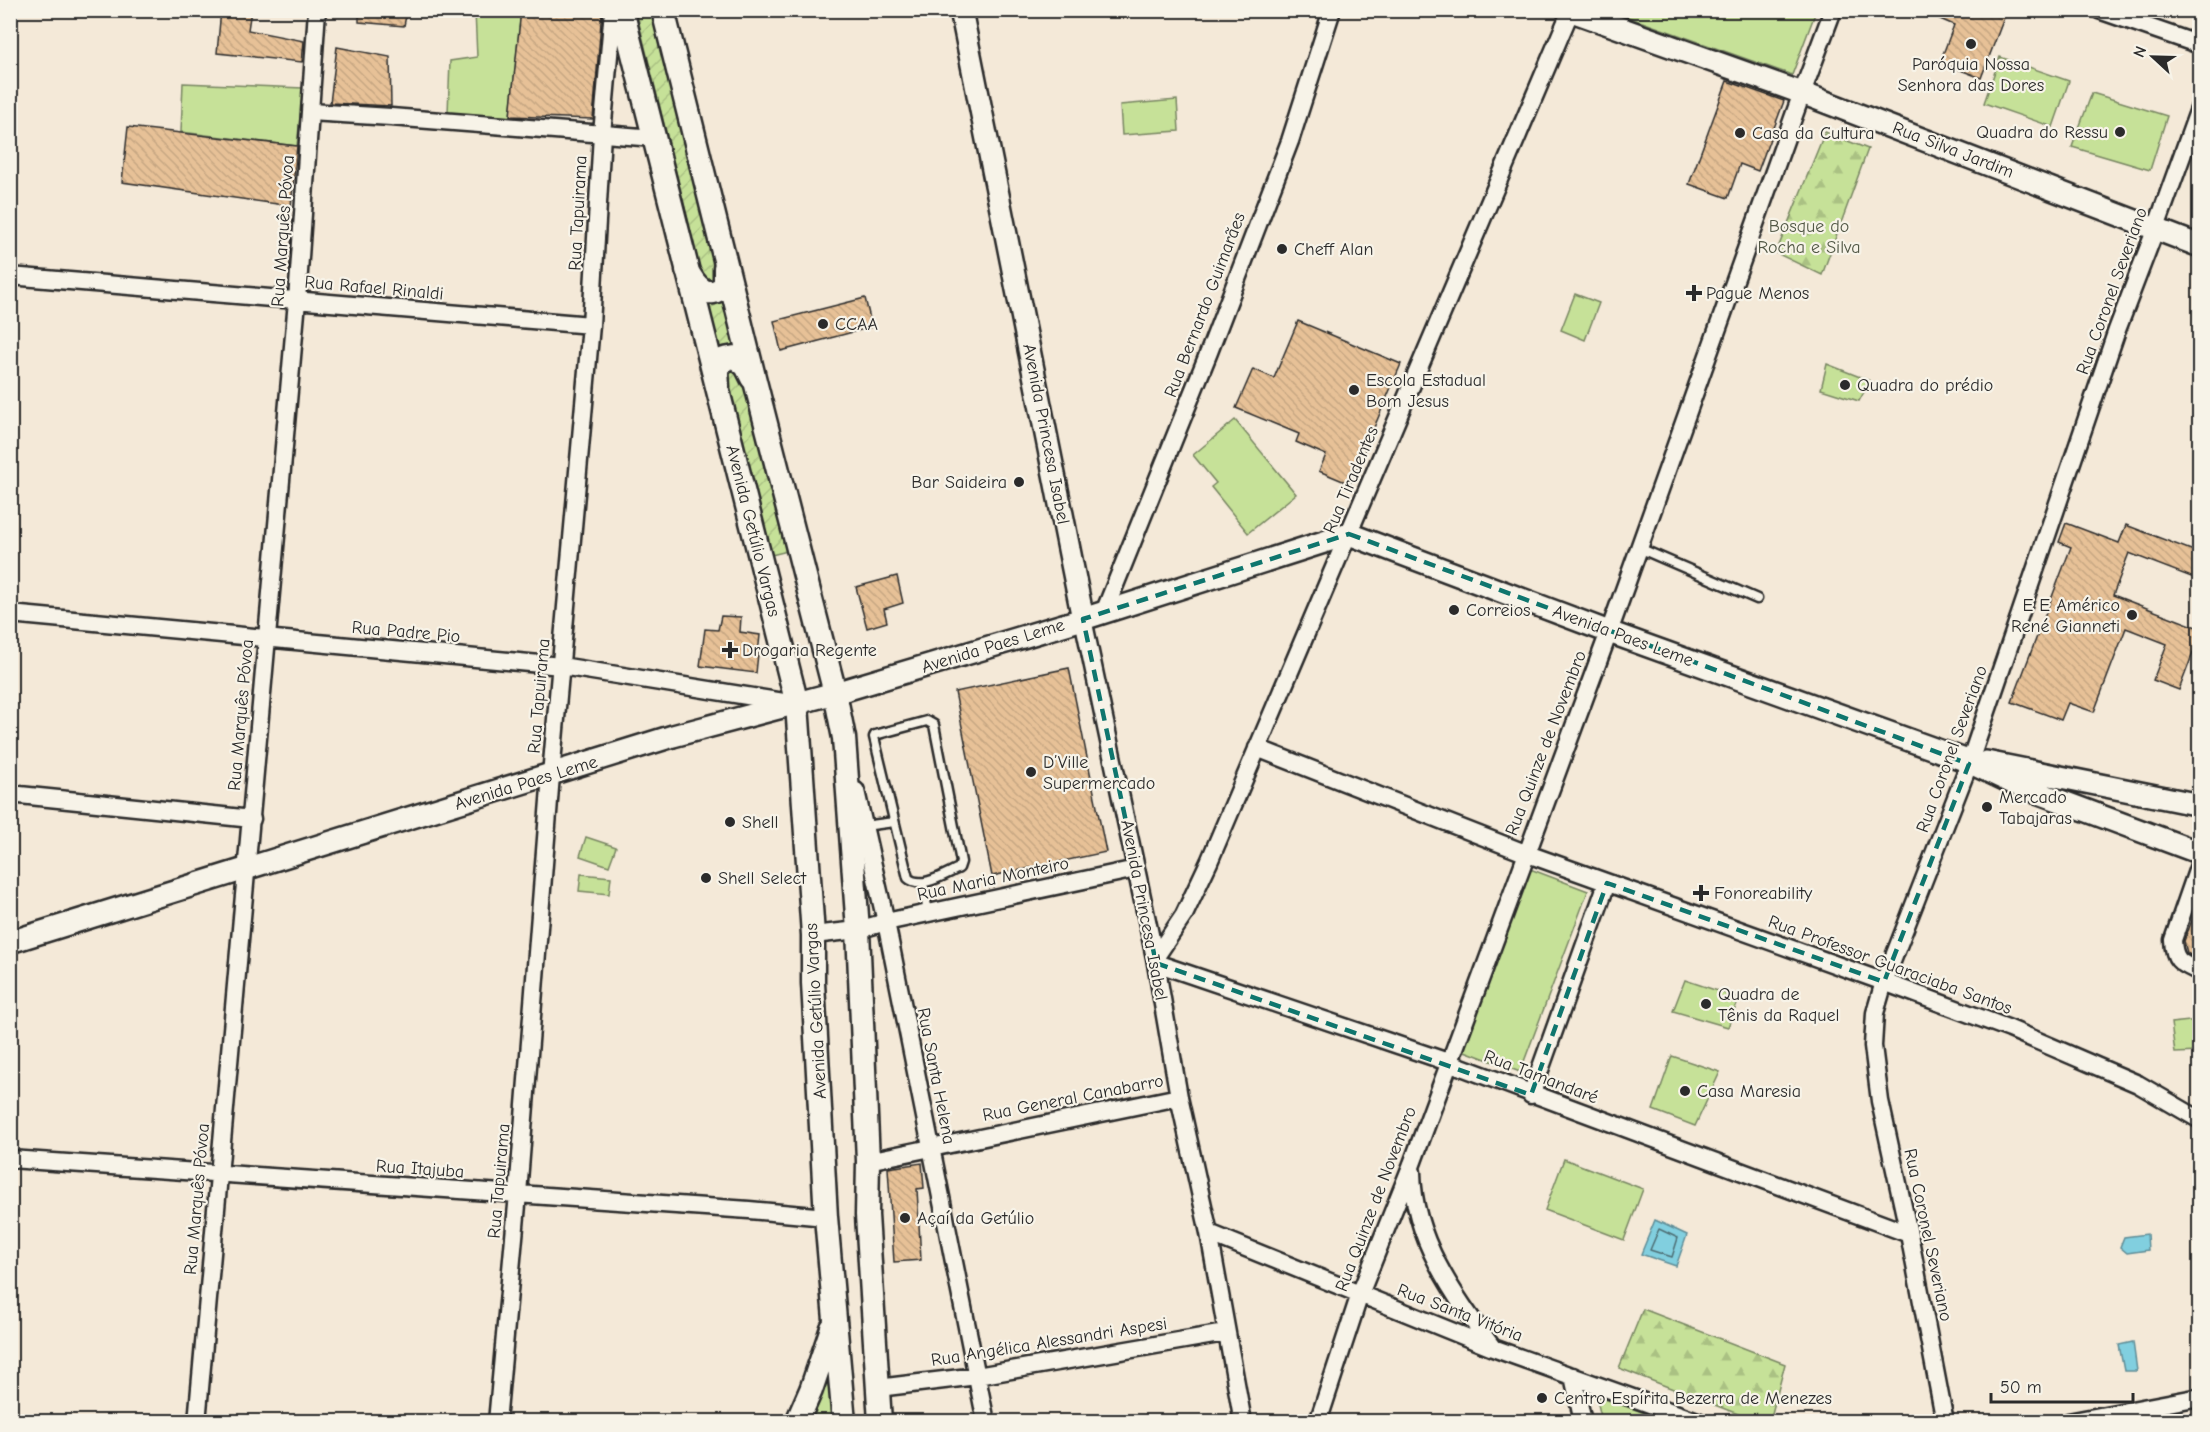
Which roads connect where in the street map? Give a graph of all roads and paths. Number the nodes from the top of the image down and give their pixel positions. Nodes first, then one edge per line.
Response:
1 (317, 10) edge
2 (613, 10) edge
3 (622, 10) edge
4 (663, 10) edge
5 (961, 10) edge
6 (1332, 10) edge
7 (1833, 10) edge
8 (2098, 10) edge
9 (1570, 11) edge
10 (2199, 45) edge
11 (1802, 93) junction
12 (2199, 106) edge
13 (310, 112) junction
14 (602, 134) junction
15 (654, 138) junction
16 (2156, 228) junction
17 (2199, 246) edge
18 (725, 259) junction
19 (685, 266) junction
20 (10, 276) edge
21 (297, 301) junction
22 (591, 325) junction
23 (756, 385) junction
24 (718, 391) junction
25 (1349, 534) junction
26 (1639, 548) junction
27 (1757, 598) dead end
28 (1105, 610) junction
29 (10, 614) edge
30 (1083, 619) junction
31 (1610, 632) junction
32 (267, 638) junction
33 (561, 666) junction
34 (835, 693) junction
35 (797, 704) junction
36 (844, 738) junction
37 (1257, 748) junction
38 (1967, 760) junction
39 (551, 775) junction
40 (10, 794) edge
41 (2199, 806) edge
42 (252, 819) junction
43 (894, 822) junction
44 (864, 826) junction
45 (1526, 853) junction
46 (2199, 853) edge
47 (2199, 862) edge
48 (248, 869) junction
49 (1136, 869) junction
50 (922, 883) junction
51 (1607, 883) junction
52 (928, 913) junction
53 (886, 922) junction
54 (858, 930) junction
55 (813, 935) junction
56 (10, 942) edge
57 (1155, 960) junction
58 (2199, 972) edge
59 (1884, 982) junction
60 (1448, 1062) junction
61 (1531, 1095) junction
62 (1179, 1097) junction
63 (2199, 1120) edge
64 (930, 1147) junction
65 (10, 1159) edge
66 (868, 1161) junction
67 (1412, 1164) junction
68 (219, 1175) junction
69 (518, 1194) junction
70 (826, 1218) junction
71 (1209, 1233) junction
72 (1910, 1234) junction
73 (833, 1278) junction
74 (1360, 1294) junction
75 (873, 1312) junction
76 (835, 1318) junction
77 (1226, 1333) junction
78 (1493, 1348) junction
79 (977, 1376) junction
80 (1573, 1376) junction
81 (878, 1388) junction
82 (2199, 1398) edge
83 (197, 1422) edge
84 (496, 1422) edge
85 (797, 1422) edge
86 (844, 1422) edge
87 (880, 1422) edge
88 (986, 1422) edge
89 (1243, 1422) edge
90 (1318, 1422) edge
91 (1583, 1422) edge
92 (1700, 1422) edge
93 (1945, 1422) edge
94 (2068, 1422) edge

1 - 13 street, Rua Marquês Póvoa
2 - 14 street, Rua Tapuirama
3 - 15 main road, Avenida Getúlio Vargas
4 - 18 main road
5 - 30 street, Avenida Princesa Isabel
6 - 28 street, Rua Bernardo Guimarães
7 - 11 street, Rua Quinze de Novembro
8 - 10 street
9 - 11 street, Rua Silva Jardim
9 - 25 street, Rua Tiradentes
11 - 16 street, Rua Silva Jardim
11 - 26 street, Rua Quinze de Novembro
12 - 16 street, Rua Coronel Severiano
13 - 14 street
13 - 21 street, Rua Marquês Póvoa
14 - 15 street
14 - 22 street, Rua Tapuirama
15 - 19 main road, Avenida Getúlio Vargas
16 - 17 street, Rua Silva Jardim
16 - 38 street, Rua Coronel Severiano
18 - 19 main road
18 - 23 main road
19 - 24 main road, Avenida Getúlio Vargas
20 - 21 street, Rua Rafael Rinaldi
21 - 22 street, Rua Rafael Rinaldi
21 - 32 street, Rua Marquês Póvoa
22 - 33 street, Rua Tapuirama
23 - 24 main road
23 - 34 main road
24 - 35 main road, Avenida Getúlio Vargas
25 - 28 street, Avenida Paes Leme
25 - 31 street, Avenida Paes Leme
25 - 37 street, Rua Tiradentes
26 - 27 lane
26 - 31 street, Rua Quinze de Novembro
28 - 30 street, Avenida Paes Leme
29 - 32 street, Rua Padre Pio
30 - 34 street, Avenida Paes Leme
30 - 49 street, Avenida Princesa Isabel
31 - 38 street, Avenida Paes Leme
31 - 45 street, Rua Quinze de Novembro
32 - 33 street, Rua Padre Pio
32 - 42 street, Rua Marquês Póvoa
33 - 35 street, Rua Padre Pio
33 - 39 street, Rua Tapuirama
34 - 35 street, Avenida Paes Leme
34 - 36 main road
35 - 39 street, Avenida Paes Leme
35 - 55 main road, Avenida Getúlio Vargas
36 - 44 street, Rua Santa Helena
36 - 54 main road
37 - 45 street, Rua Professor Guaraciaba Santos
37 - 57 street, Rua Tiradentes
38 - 41 street
38 - 46 street
38 - 59 street, Rua Coronel Severiano
39 - 48 street, Avenida Paes Leme
39 - 69 street, Rua Tapuirama
40 - 42 street
42 - 48 street, Rua Marquês Póvoa
43 - 44 lane
43 - 50 lane
43 - 50 lane
44 - 53 street, Rua Santa Helena
45 - 51 street, Rua Professor Guaraciaba Santos
45 - 60 street, Rua Quinze de Novembro
47 - 58 street
48 - 56 street, Avenida Paes Leme
48 - 68 street, Rua Marquês Póvoa
49 - 52 street, Rua Maria Monteiro
49 - 57 street, Avenida Princesa Isabel
50 - 52 lane
51 - 59 street, Rua Professor Guaraciaba Santos
51 - 61 street
52 - 53 street, Rua Maria Monteiro
53 - 54 street, Rua Maria Monteiro
53 - 64 street, Rua Santa Helena
54 - 55 street, Rua Maria Monteiro
54 - 66 main road
55 - 70 main road, Avenida Getúlio Vargas
57 - 60 street, Rua Tamandaré
57 - 62 street, Avenida Princesa Isabel
59 - 63 street, Rua Professor Guaraciaba Santos
59 - 72 street, Rua Coronel Severiano
60 - 61 street, Rua Tamandaré
60 - 67 street, Rua Quinze de Novembro
61 - 72 street, Rua Tamandaré
62 - 64 street, Rua General Canabarro
62 - 71 street, Avenida Princesa Isabel
64 - 66 street, Rua General Canabarro
64 - 79 street, Rua Santa Helena
65 - 68 street, Rua Itajuba
66 - 75 main road
67 - 74 street, Rua Quinze de Novembro
67 - 78 street
68 - 69 street, Rua Itajuba
68 - 83 street, Rua Marquês Póvoa
69 - 70 street, Rua Itajuba
69 - 84 street, Rua Tapuirama
70 - 73 main road, Avenida Getúlio Vargas
71 - 74 street, Rua Santa Vitória
71 - 77 street, Avenida Princesa Isabel
72 - 93 street, Rua Coronel Severiano
73 - 75 main road
73 - 76 main road, Avenida Getúlio Vargas
74 - 78 street, Rua Santa Vitória
74 - 90 street, Rua Quinze de Novembro
75 - 81 main road
76 - 85 main road
76 - 86 main road, Avenida Getúlio Vargas
77 - 79 street, Rua Angélica Alessandri Aspesi
77 - 89 street, Avenida Princesa Isabel
78 - 80 street, Rua Santa Vitória
79 - 81 street, Rua Angélica Alessandri Aspesi
79 - 88 street, Rua Santa Helena
80 - 91 street
80 - 92 street, Rua Santa Vitória
81 - 87 main road
82 - 94 street

